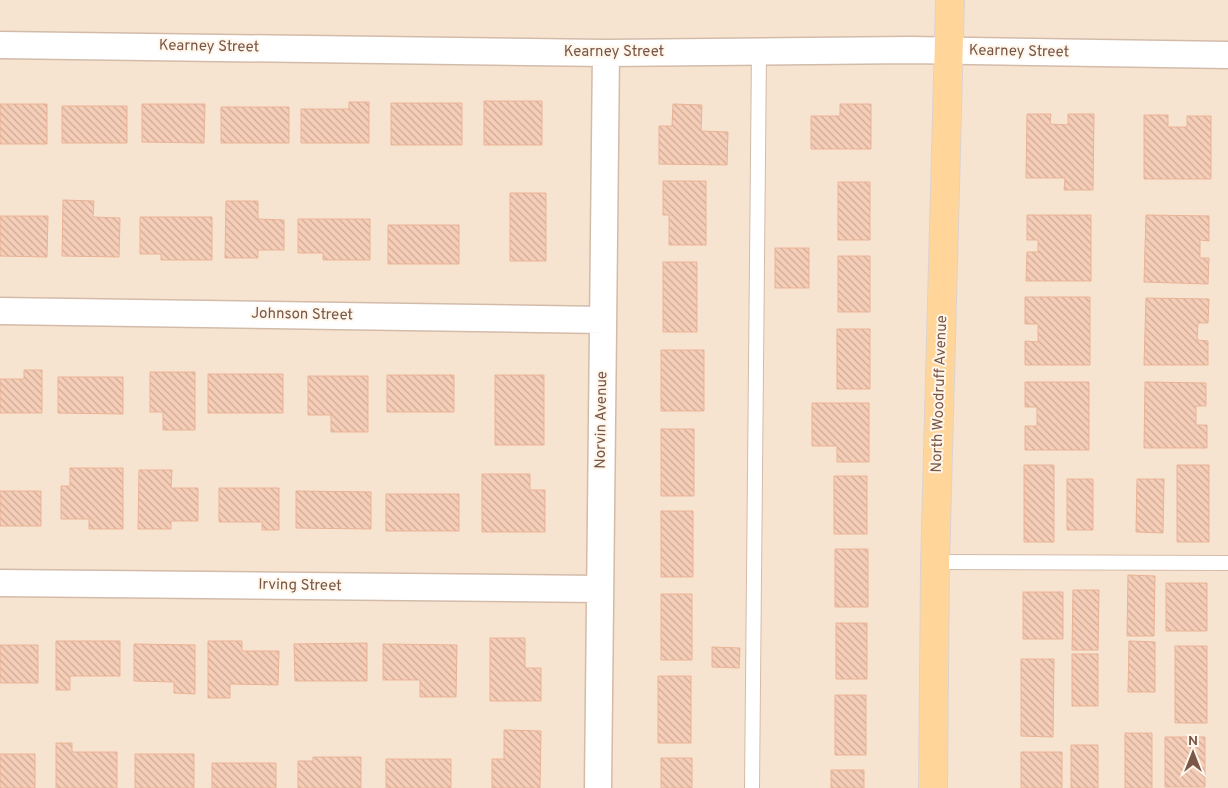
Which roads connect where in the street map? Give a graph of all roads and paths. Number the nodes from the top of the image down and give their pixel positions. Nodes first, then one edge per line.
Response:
1 (950, 0) edge
2 (0, 45) edge
3 (759, 51) junction
4 (950, 52) junction
5 (606, 53) junction
6 (1228, 55) edge
7 (0, 311) edge
8 (603, 320) junction
9 (935, 562) junction
10 (1228, 563) edge
11 (0, 584) edge
12 (599, 588) junction
13 (598, 788) edge
14 (752, 788) edge
15 (933, 788) edge

1 - 4 main road, North Woodruff Avenue
2 - 5 street, Kearney Street
3 - 4 street, Kearney Street
3 - 5 street, Kearney Street
3 - 14 lane
4 - 6 street, Kearney Street
4 - 9 main road, North Woodruff Avenue
5 - 8 street, Norvin Avenue
7 - 8 street, Johnson Street
8 - 12 street, Norvin Avenue
9 - 10 lane
9 - 15 main road, North Woodruff Avenue
11 - 12 street, Irving Street
12 - 13 street, Norvin Avenue

